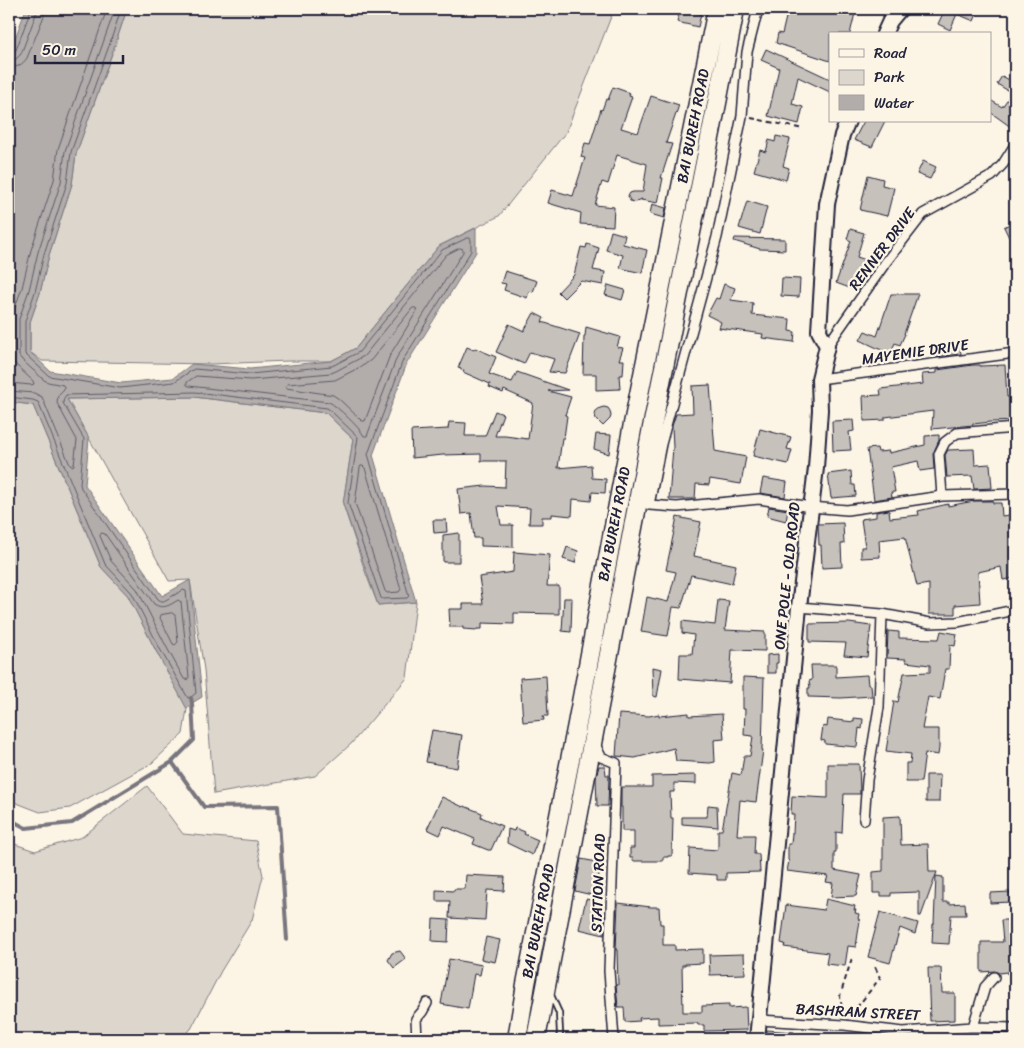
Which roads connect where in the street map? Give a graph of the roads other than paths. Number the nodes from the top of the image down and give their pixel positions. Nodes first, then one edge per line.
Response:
1 (717, 9) edge
2 (734, 9) edge
3 (758, 9) edge
4 (900, 9) edge
5 (885, 32) edge
6 (848, 122) edge
7 (1015, 145) edge
8 (827, 346) junction
9 (1015, 353) edge
10 (819, 379) junction
11 (1015, 428) edge
12 (1015, 494) edge
13 (942, 496) junction
14 (810, 507) junction
15 (799, 607) junction
16 (1015, 610) edge
17 (882, 614) junction
18 (592, 739) junction
19 (864, 820) dead end
20 (994, 977) dead end
21 (546, 983) junction
22 (426, 1003) dead end
23 (759, 1020) junction
24 (973, 1027) junction
25 (1015, 1028) edge
26 (417, 1039) edge
27 (516, 1039) edge
28 (536, 1039) edge
29 (559, 1039) edge
30 (614, 1039) edge
31 (757, 1039) edge

1 - 27 highway, BAI BUREH ROAD
2 - 18 highway, BAI BUREH ROAD
3 - 14 street
4 - 5 street
6 - 8 street
7 - 8 street, RENNER DRIVE
8 - 10 street, ONE POLE - OLD ROAD
9 - 10 street, MAYEMIE DRIVE
10 - 14 street, ONE POLE - OLD ROAD
11 - 13 street
12 - 13 street
13 - 14 street
14 - 15 street, ONE POLE - OLD ROAD
15 - 17 street
15 - 23 street, ONE POLE - OLD ROAD
16 - 17 street
17 - 19 street
18 - 21 highway, BAI BUREH ROAD
18 - 30 street, STATION ROAD
20 - 24 street
21 - 28 highway, BAI BUREH ROAD
21 - 29 lane
22 - 26 street
23 - 24 street, BASHRAM STREET
23 - 31 street, ONE POLE - OLD ROAD
24 - 25 street, BASHRAM STREET

